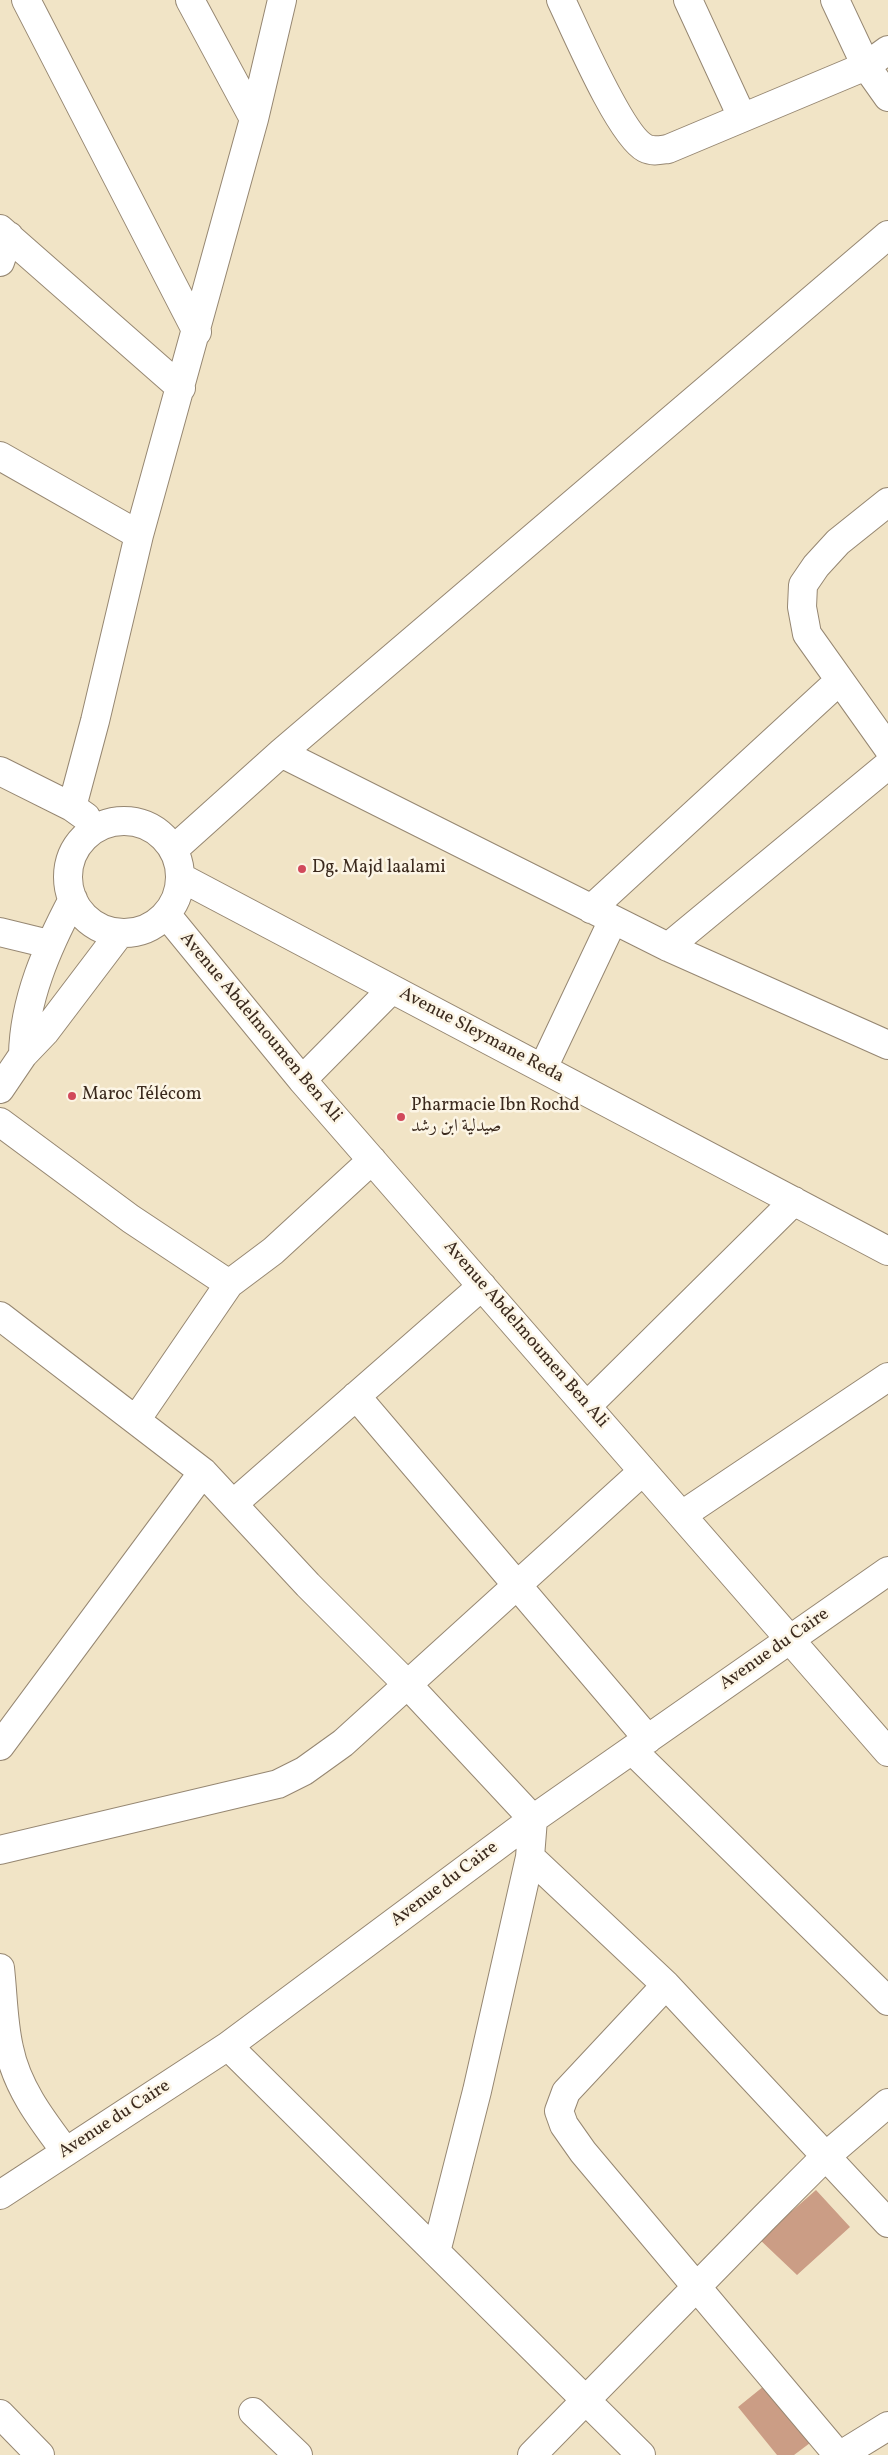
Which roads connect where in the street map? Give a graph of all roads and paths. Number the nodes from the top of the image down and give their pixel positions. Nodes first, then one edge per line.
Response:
1 (26, 0) edge
2 (190, 0) edge
3 (282, 0) edge
4 (561, 0) edge
5 (688, 0) edge
6 (835, 0) edge
7 (888, 50) edge
8 (866, 66) junction
9 (888, 97) edge
10 (742, 117) junction
11 (254, 119) junction
12 (4, 232) edge
13 (888, 235) edge
14 (0, 262) edge
15 (197, 332) junction
16 (181, 388) junction
17 (0, 456) edge
18 (888, 502) edge
19 (139, 535) junction
20 (839, 681) junction
21 (888, 748) edge
22 (281, 753) junction
23 (888, 765) edge
24 (0, 772) edge
25 (72, 807) junction
26 (100, 827) junction
27 (173, 850) junction
28 (180, 877) junction
29 (73, 899) junction
30 (166, 914) junction
31 (602, 914) junction
32 (0, 932) edge
33 (120, 933) junction
34 (50, 944) junction
35 (668, 947) junction
36 (392, 989) junction
37 (888, 1045) edge
38 (23, 1055) junction
39 (543, 1068) junction
40 (302, 1080) junction
41 (0, 1089) edge
42 (0, 1122) edge
43 (372, 1160) junction
44 (794, 1201) junction
45 (886, 1243) edge
46 (229, 1284) junction
47 (482, 1286) junction
48 (0, 1316) edge
49 (888, 1377) edge
50 (356, 1396) junction
51 (588, 1406) junction
52 (136, 1420) junction
53 (643, 1471) junction
54 (203, 1472) junction
55 (233, 1504) junction
56 (682, 1515) junction
57 (888, 1572) edge
58 (516, 1585) junction
59 (790, 1639) junction
60 (407, 1684) junction
61 (640, 1744) junction
62 (0, 1746) edge
63 (888, 1752) edge
64 (533, 1819) junction
65 (0, 1850) edge
66 (530, 1856) junction
67 (0, 1968) edge
68 (666, 1985) junction
69 (888, 2001) edge
70 (228, 2046) junction
71 (888, 2103) edge
72 (66, 2152) junction
73 (826, 2157) junction
74 (0, 2195) edge
75 (888, 2223) edge
76 (436, 2252) junction
77 (697, 2288) junction
78 (585, 2400) junction
79 (253, 2412) dead end
80 (0, 2414) edge
81 (888, 2426) edge
82 (40, 2455) edge
83 (298, 2455) edge
84 (532, 2455) edge
85 (641, 2455) edge
86 (839, 2455) edge

1 - 15 street
2 - 11 street
3 - 11 street
4 - 10 street
5 - 10 street
6 - 8 street
7 - 8 street
8 - 9 street
8 - 10 street
11 - 15 street
12 - 14 street
12 - 16 street
13 - 22 street
15 - 16 street
16 - 19 street
17 - 19 street
18 - 20 street
19 - 25 street
20 - 21 street
20 - 31 street
22 - 27 street
22 - 31 street
23 - 35 street
24 - 25 street
25 - 26 street
26 - 27 street
26 - 29 street
27 - 28 street
28 - 30 street
28 - 36 street, Avenue Sleymane Reda
29 - 33 street
29 - 34 street
30 - 33 street
30 - 40 street, Avenue Abdelmoumen Ben Ali
31 - 35 street
31 - 39 street
32 - 34 street
33 - 38 street
34 - 38 street
35 - 37 street
36 - 39 street, Avenue Sleymane Reda
36 - 40 street
38 - 41 street
39 - 44 street, Avenue Sleymane Reda
40 - 43 street, Avenue Abdelmoumen Ben Ali
42 - 46 street
43 - 46 street
43 - 47 street, Avenue Abdelmoumen Ben Ali
44 - 45 street, Avenue Sleymane Reda
44 - 51 street
46 - 52 street
47 - 50 street
47 - 51 street, Avenue Abdelmoumen Ben Ali
48 - 52 street
49 - 56 street
50 - 55 street
50 - 58 street
51 - 53 street, Avenue Abdelmoumen Ben Ali
52 - 54 street
53 - 56 street, Avenue Abdelmoumen Ben Ali
53 - 58 street
54 - 55 street
54 - 62 street
55 - 60 street
56 - 59 street, Avenue Abdelmoumen Ben Ali
57 - 59 street, Avenue du Caire
58 - 60 street
58 - 61 street
59 - 61 street, Avenue du Caire
59 - 63 street, Avenue Abdelmoumen Ben Ali
60 - 64 street
60 - 65 street
61 - 64 street, Avenue du Caire
61 - 69 street
64 - 66 street
64 - 70 street, Avenue du Caire
66 - 68 street
66 - 76 street
67 - 72 street
68 - 73 street
68 - 77 street
70 - 72 street, Avenue du Caire
70 - 76 street
71 - 73 street
72 - 74 street, Avenue du Caire
73 - 75 street
73 - 77 street
76 - 78 street
77 - 78 street
77 - 86 street
78 - 84 street
78 - 85 street
79 - 83 street
80 - 82 street
81 - 86 street

